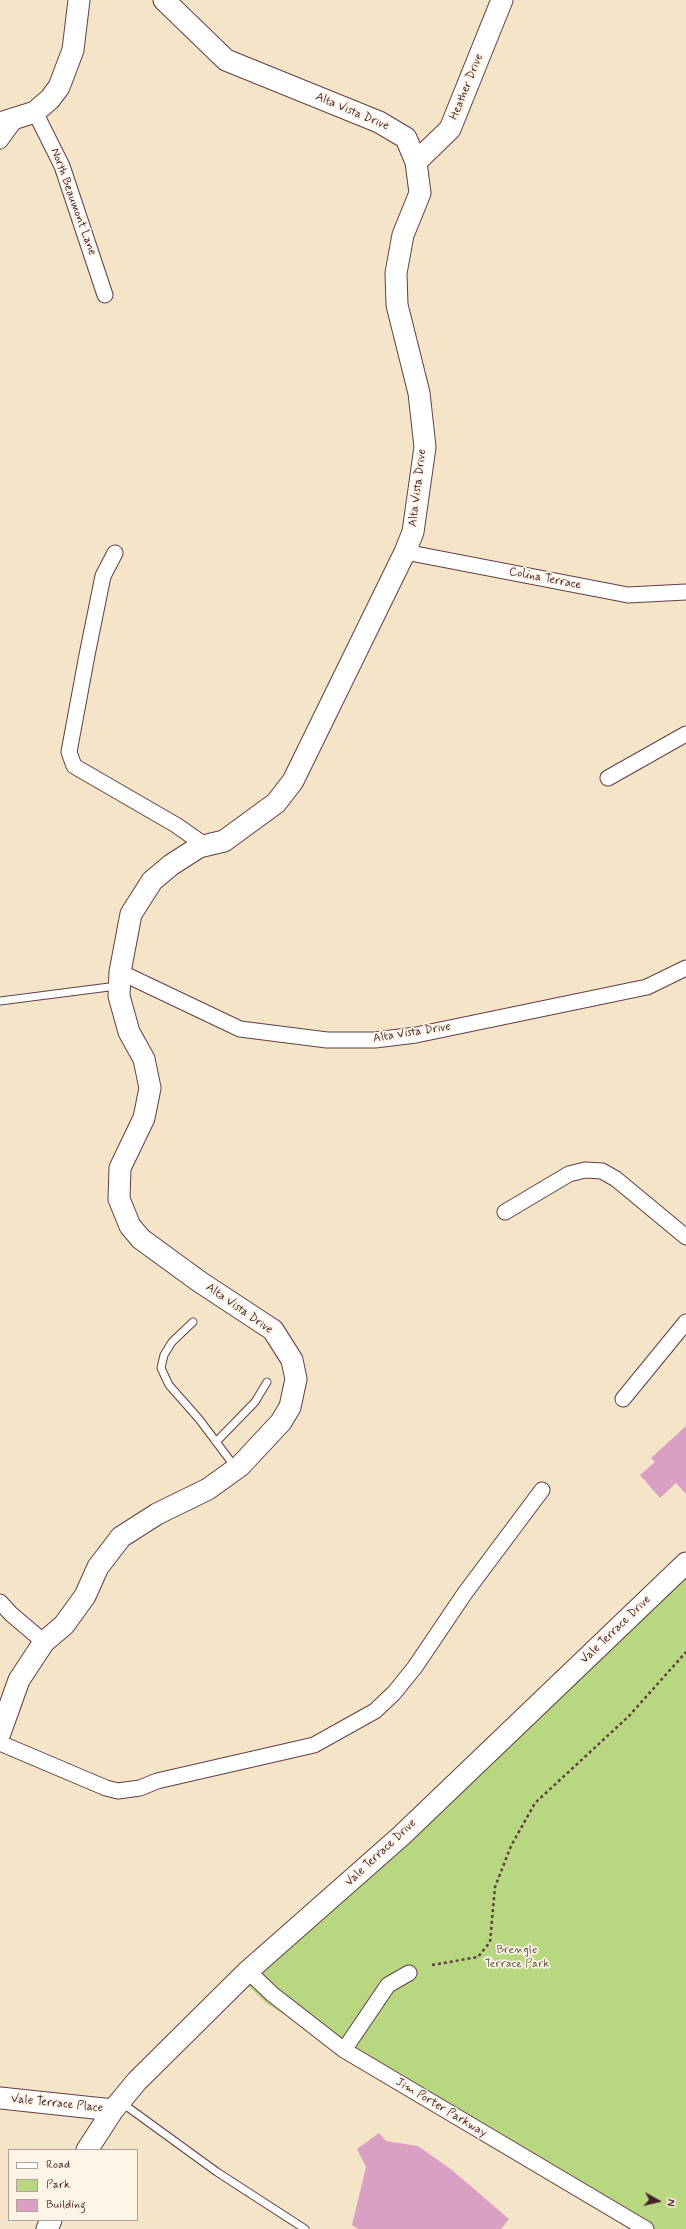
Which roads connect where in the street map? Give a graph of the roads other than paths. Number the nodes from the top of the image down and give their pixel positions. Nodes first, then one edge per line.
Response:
1 (79, 0) edge
2 (164, 0) edge
3 (502, 0) edge
4 (17, 118) edge
5 (0, 141) edge
6 (416, 162) junction
7 (105, 295) dead end
8 (405, 552) junction
9 (115, 553) dead end
10 (686, 592) edge
11 (686, 734) edge
12 (608, 778) dead end
13 (206, 846) junction
14 (686, 968) edge
15 (120, 979) junction
16 (0, 1001) edge
17 (505, 1212) dead end
18 (686, 1237) edge
19 (193, 1322) dead end
20 (686, 1322) edge
21 (268, 1382) dead end
22 (623, 1399) dead end
23 (216, 1442) junction
24 (236, 1469) junction
25 (542, 1490) dead end
26 (686, 1563) edge
27 (0, 1602) edge
28 (44, 1642) junction
29 (0, 1733) edge
30 (0, 1743) edge
31 (248, 1971) junction
32 (409, 1973) dead end
33 (344, 2050) junction
34 (0, 2098) edge
35 (117, 2106) junction
36 (88, 2149) edge
37 (305, 2229) edge
38 (646, 2229) edge

1 - 4 street
2 - 6 street, Alta Vista Drive
3 - 6 street, Heather Drive
4 - 5 street
4 - 7 street, North Beaumont Lane
6 - 8 street, Alta Vista Drive
8 - 10 street, Colina Terrace
8 - 13 street, Alta Vista Drive
9 - 13 street
11 - 12 street
13 - 15 street, Alta Vista Drive
14 - 15 street, Alta Vista Drive
15 - 16 lane
15 - 24 street, Alta Vista Drive
17 - 18 street
19 - 23 lane
20 - 22 street
21 - 23 lane
23 - 24 lane
24 - 28 street, Alta Vista Drive
25 - 30 street
26 - 31 street, Vale Terrace Drive
27 - 28 street
28 - 29 street, Alta Vista Drive
31 - 33 street, Jim Porter Parkway
31 - 35 street, Vale Terrace Drive
32 - 33 street
33 - 38 street, Jim Porter Parkway
34 - 35 street, Vale Terrace Place
35 - 36 street, Vale Terrace Drive
35 - 37 lane

